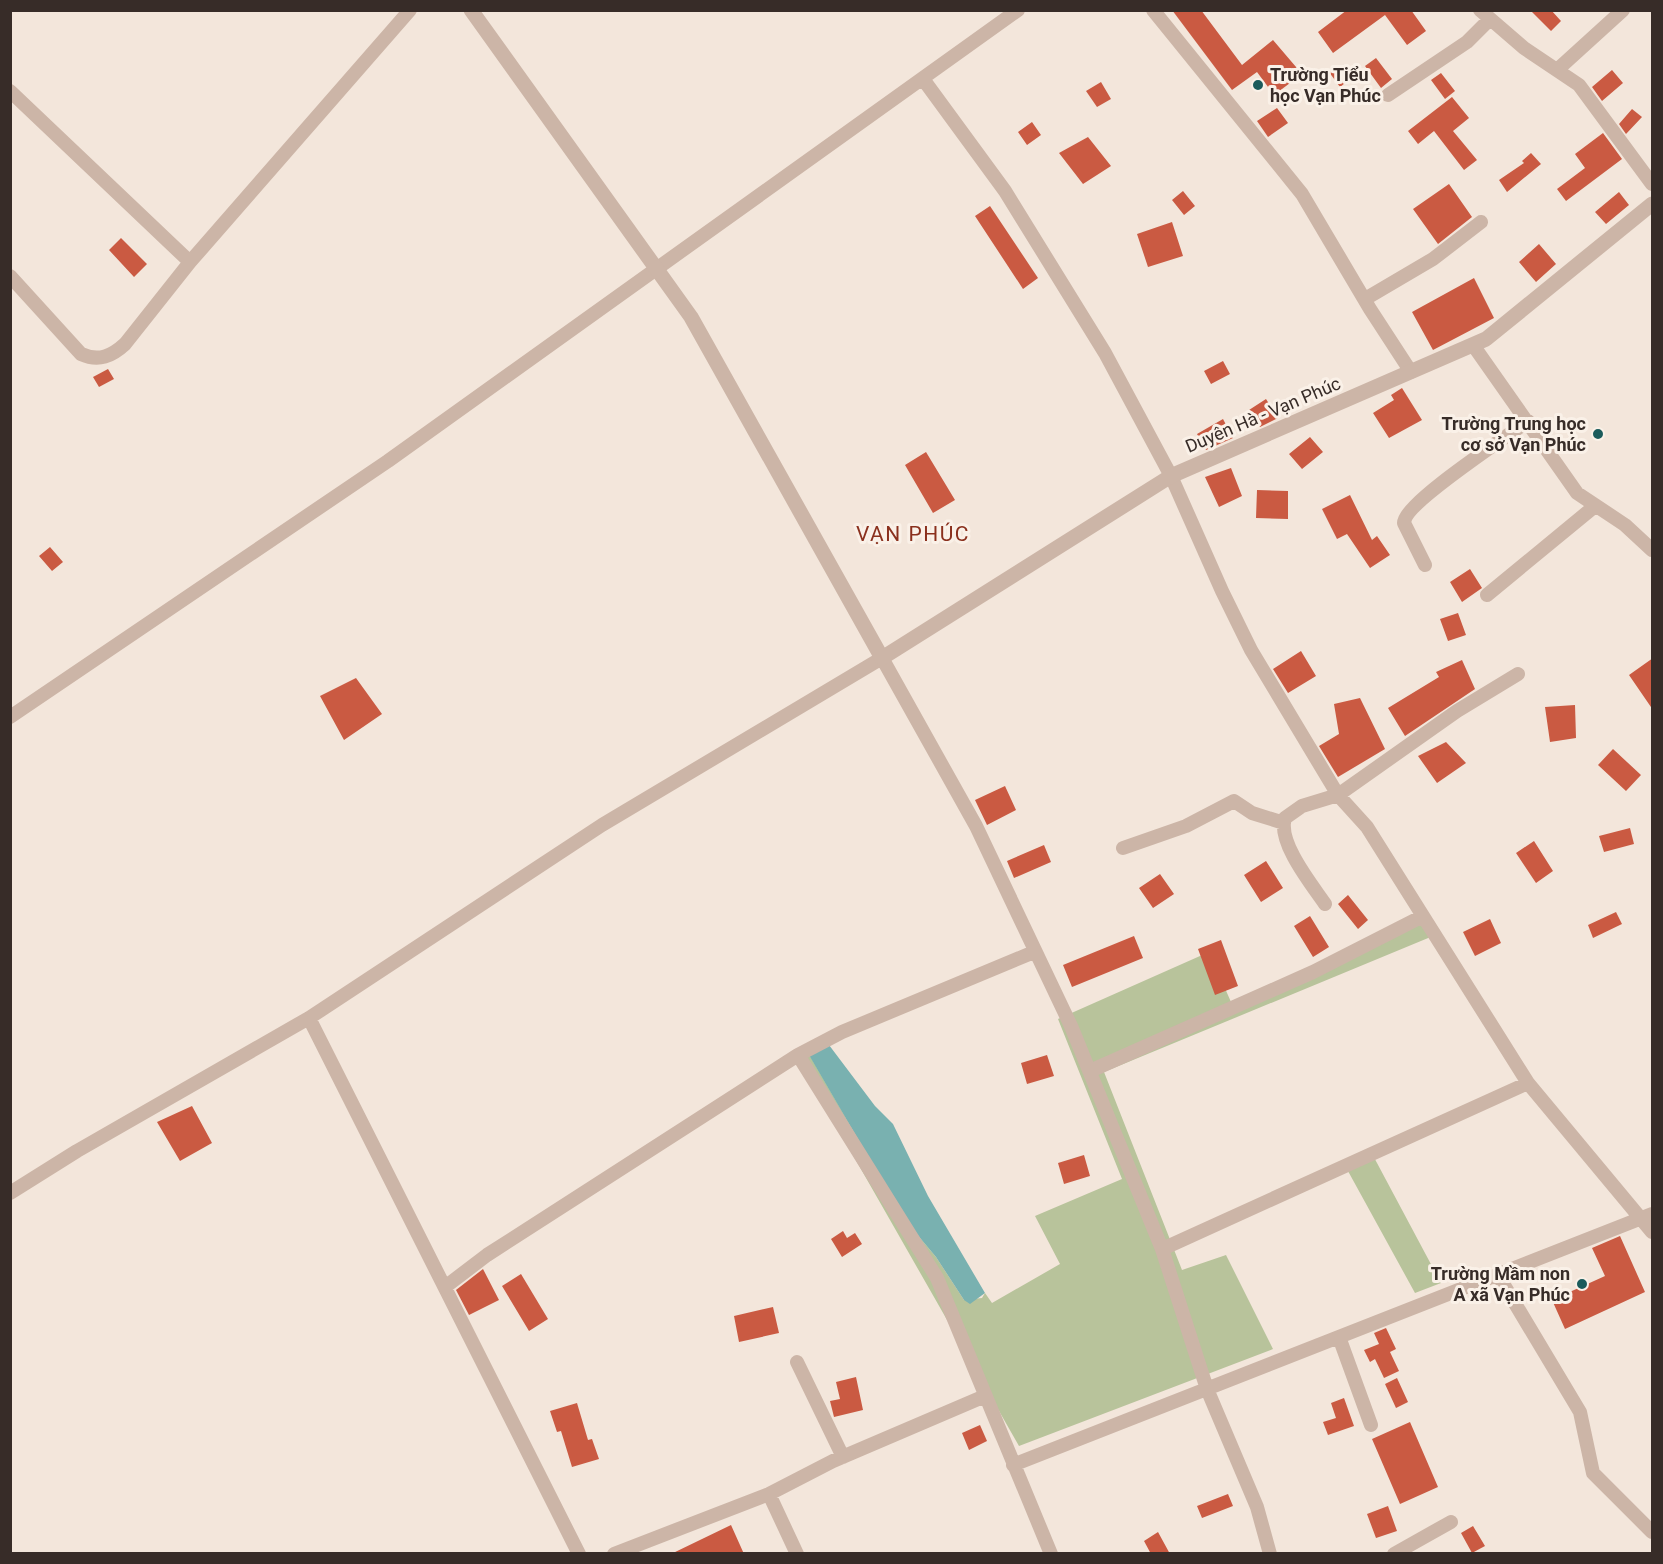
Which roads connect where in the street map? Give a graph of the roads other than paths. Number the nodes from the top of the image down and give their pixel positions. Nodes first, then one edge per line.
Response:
1 (410, 10) edge
2 (471, 10) edge
3 (1018, 10) edge
4 (1153, 10) edge
5 (1623, 10) edge
6 (1485, 15) edge
7 (1557, 70) junction
8 (923, 79) junction
9 (10, 91) edge
10 (1388, 95) dead end
11 (1653, 184) edge
12 (1653, 204) edge
13 (1481, 222) dead end
14 (190, 262) junction
15 (656, 267) junction
16 (10, 276) edge
17 (1365, 299) junction
18 (1473, 345) junction
19 (1411, 372) junction
20 (1528, 421) junction
21 (1171, 476) junction
22 (1595, 506) junction
23 (1653, 550) edge
24 (1425, 565) dead end
25 (1487, 595) dead end
26 (882, 657) junction
27 (1518, 675) dead end
28 (10, 717) edge
29 (1338, 795) junction
30 (1284, 822) junction
31 (1123, 849) dead end
32 (1325, 904) dead end
33 (1423, 916) junction
34 (1034, 952) junction
35 (309, 1018) junction
36 (798, 1055) junction
37 (1090, 1071) junction
38 (1528, 1083) junction
39 (10, 1193) edge
40 (1648, 1216) edge
41 (1653, 1232) edge
42 (1162, 1249) junction
43 (1498, 1275) junction
44 (445, 1287) junction
45 (1339, 1337) junction
46 (797, 1362) dead end
47 (1207, 1389) junction
48 (985, 1396) junction
49 (1371, 1425) dead end
50 (843, 1457) junction
51 (1013, 1465) junction
52 (769, 1494) junction
53 (1451, 1522) dead end
54 (1653, 1532) edge
55 (579, 1554) edge
56 (614, 1554) edge
57 (797, 1554) edge
58 (1051, 1554) edge
59 (1270, 1554) edge
60 (1394, 1554) edge

1 - 14 street
2 - 15 street
3 - 8 street
4 - 17 street
5 - 7 street
6 - 7 street
6 - 10 street
7 - 11 street
8 - 15 street
8 - 21 street
9 - 14 street
12 - 18 street, Duyên Hà - Vạn Phúc
13 - 17 street
14 - 16 street
15 - 26 street
15 - 28 street
17 - 19 street
18 - 19 street, Duyên Hà - Vạn Phúc
18 - 20 street
19 - 21 street, Duyên Hà - Vạn Phúc
20 - 22 street
20 - 24 street
21 - 26 street, Duyên Hà - Vạn Phúc
21 - 29 street
22 - 23 street
22 - 25 street
26 - 34 street
26 - 35 street
27 - 29 street
29 - 30 street
29 - 33 street
30 - 31 street
30 - 32 street
33 - 37 street
33 - 38 street
34 - 36 street
34 - 37 street
35 - 39 street
35 - 44 street
36 - 44 street
36 - 48 street
37 - 42 street
38 - 40 street
38 - 42 street
40 - 41 street
40 - 43 street
42 - 47 street
43 - 45 street
43 - 54 street
44 - 55 street
45 - 47 street
45 - 49 street
46 - 50 street
47 - 51 street
47 - 59 street
48 - 50 street
48 - 51 street
50 - 52 street
51 - 58 street
52 - 56 street
52 - 57 street
53 - 60 street

